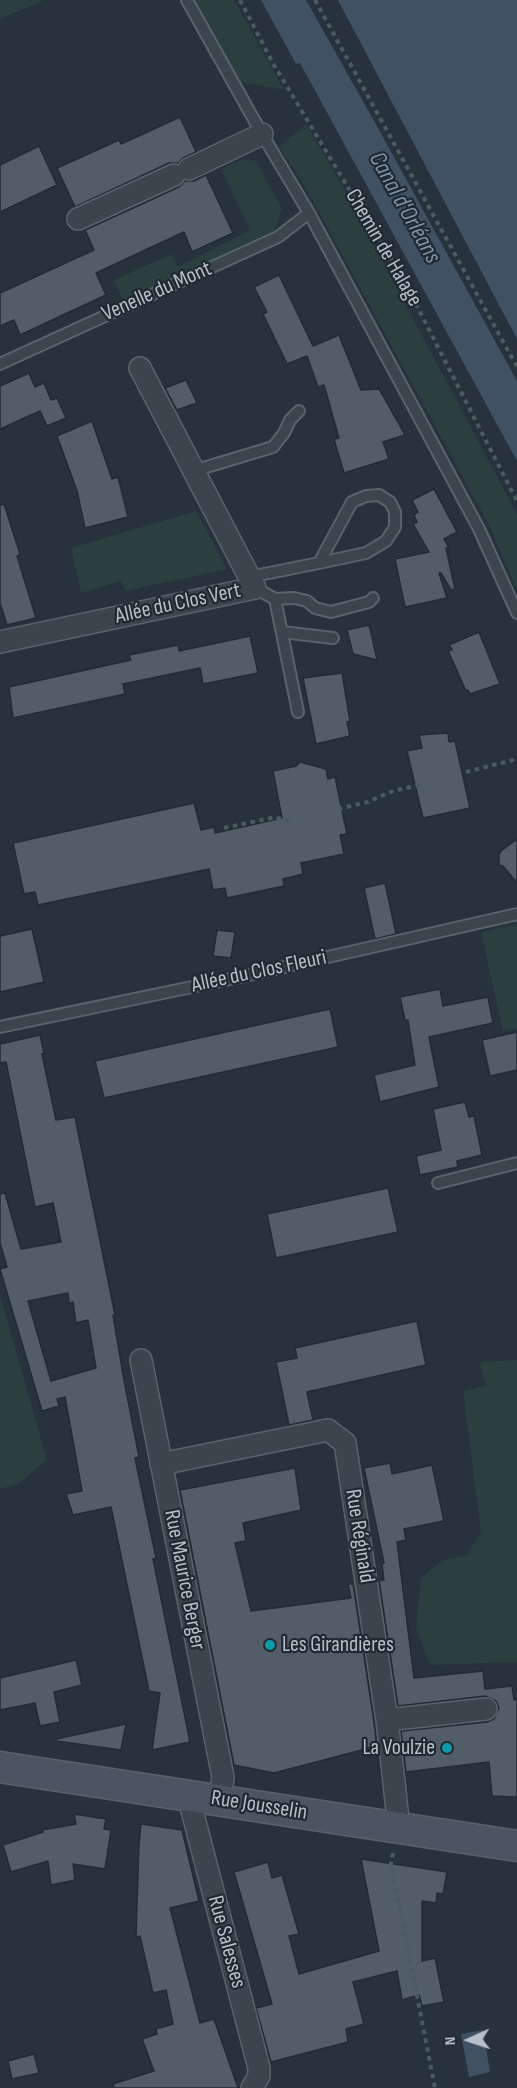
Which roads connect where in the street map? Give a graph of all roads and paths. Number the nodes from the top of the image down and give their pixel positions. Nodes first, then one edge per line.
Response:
1 (187, 0) edge
2 (240, 0) edge
3 (315, 0) edge
4 (262, 134) junction
5 (309, 213) junction
6 (78, 219) dead end
7 (0, 364) edge
8 (517, 367) edge
9 (140, 368) dead end
10 (299, 411) dead end
11 (193, 471) junction
12 (517, 501) edge
13 (319, 563) junction
14 (252, 583) junction
15 (373, 598) dead end
16 (275, 599) junction
17 (517, 613) edge
18 (282, 632) junction
19 (333, 638) dead end
20 (0, 642) edge
21 (298, 712) dead end
22 (517, 759) edge
23 (466, 772) dead end
24 (422, 784) dead end
25 (338, 809) dead end
26 (290, 820) dead end
27 (224, 828) dead end
28 (517, 914) edge
29 (0, 1027) edge
30 (517, 1163) edge
31 (438, 1183) dead end
32 (141, 1360) dead end
33 (161, 1464) junction
34 (486, 1709) dead end
35 (387, 1720) junction
36 (0, 1767) edge
37 (188, 1795) junction
38 (220, 1800) junction
39 (396, 1840) junction
40 (517, 1846) edge
41 (252, 2088) edge
42 (435, 2088) edge

1 - 4 lane, Chemin de Halage
2 - 12 path, Chemin de Halage
3 - 8 path
4 - 5 lane, Chemin de Halage
4 - 6 street
5 - 7 lane, Venelle du Mont
5 - 17 lane, Chemin de Halage
9 - 11 street, Allée du Clos Vert
10 - 11 lane
11 - 14 street, Allée du Clos Vert
13 - 13 lane
13 - 14 lane
14 - 16 lane
14 - 20 street, Allée du Clos Vert
15 - 16 lane
16 - 18 lane
18 - 19 lane
18 - 21 lane
22 - 23 path
24 - 25 path
26 - 27 path
28 - 29 lane, Allée du Clos Fleuri
30 - 31 lane
32 - 33 street, Rue Maurice Berger
33 - 35 street, Rue Réginald
33 - 38 street, Rue Maurice Berger
34 - 35 street
35 - 39 street, Rue Réginald
36 - 37 street, Rue Jousselin
37 - 38 street, Rue Jousselin
37 - 41 street, Rue Salesses
38 - 39 street, Rue Jousselin
39 - 40 street, Rue Jousselin
39 - 42 path

